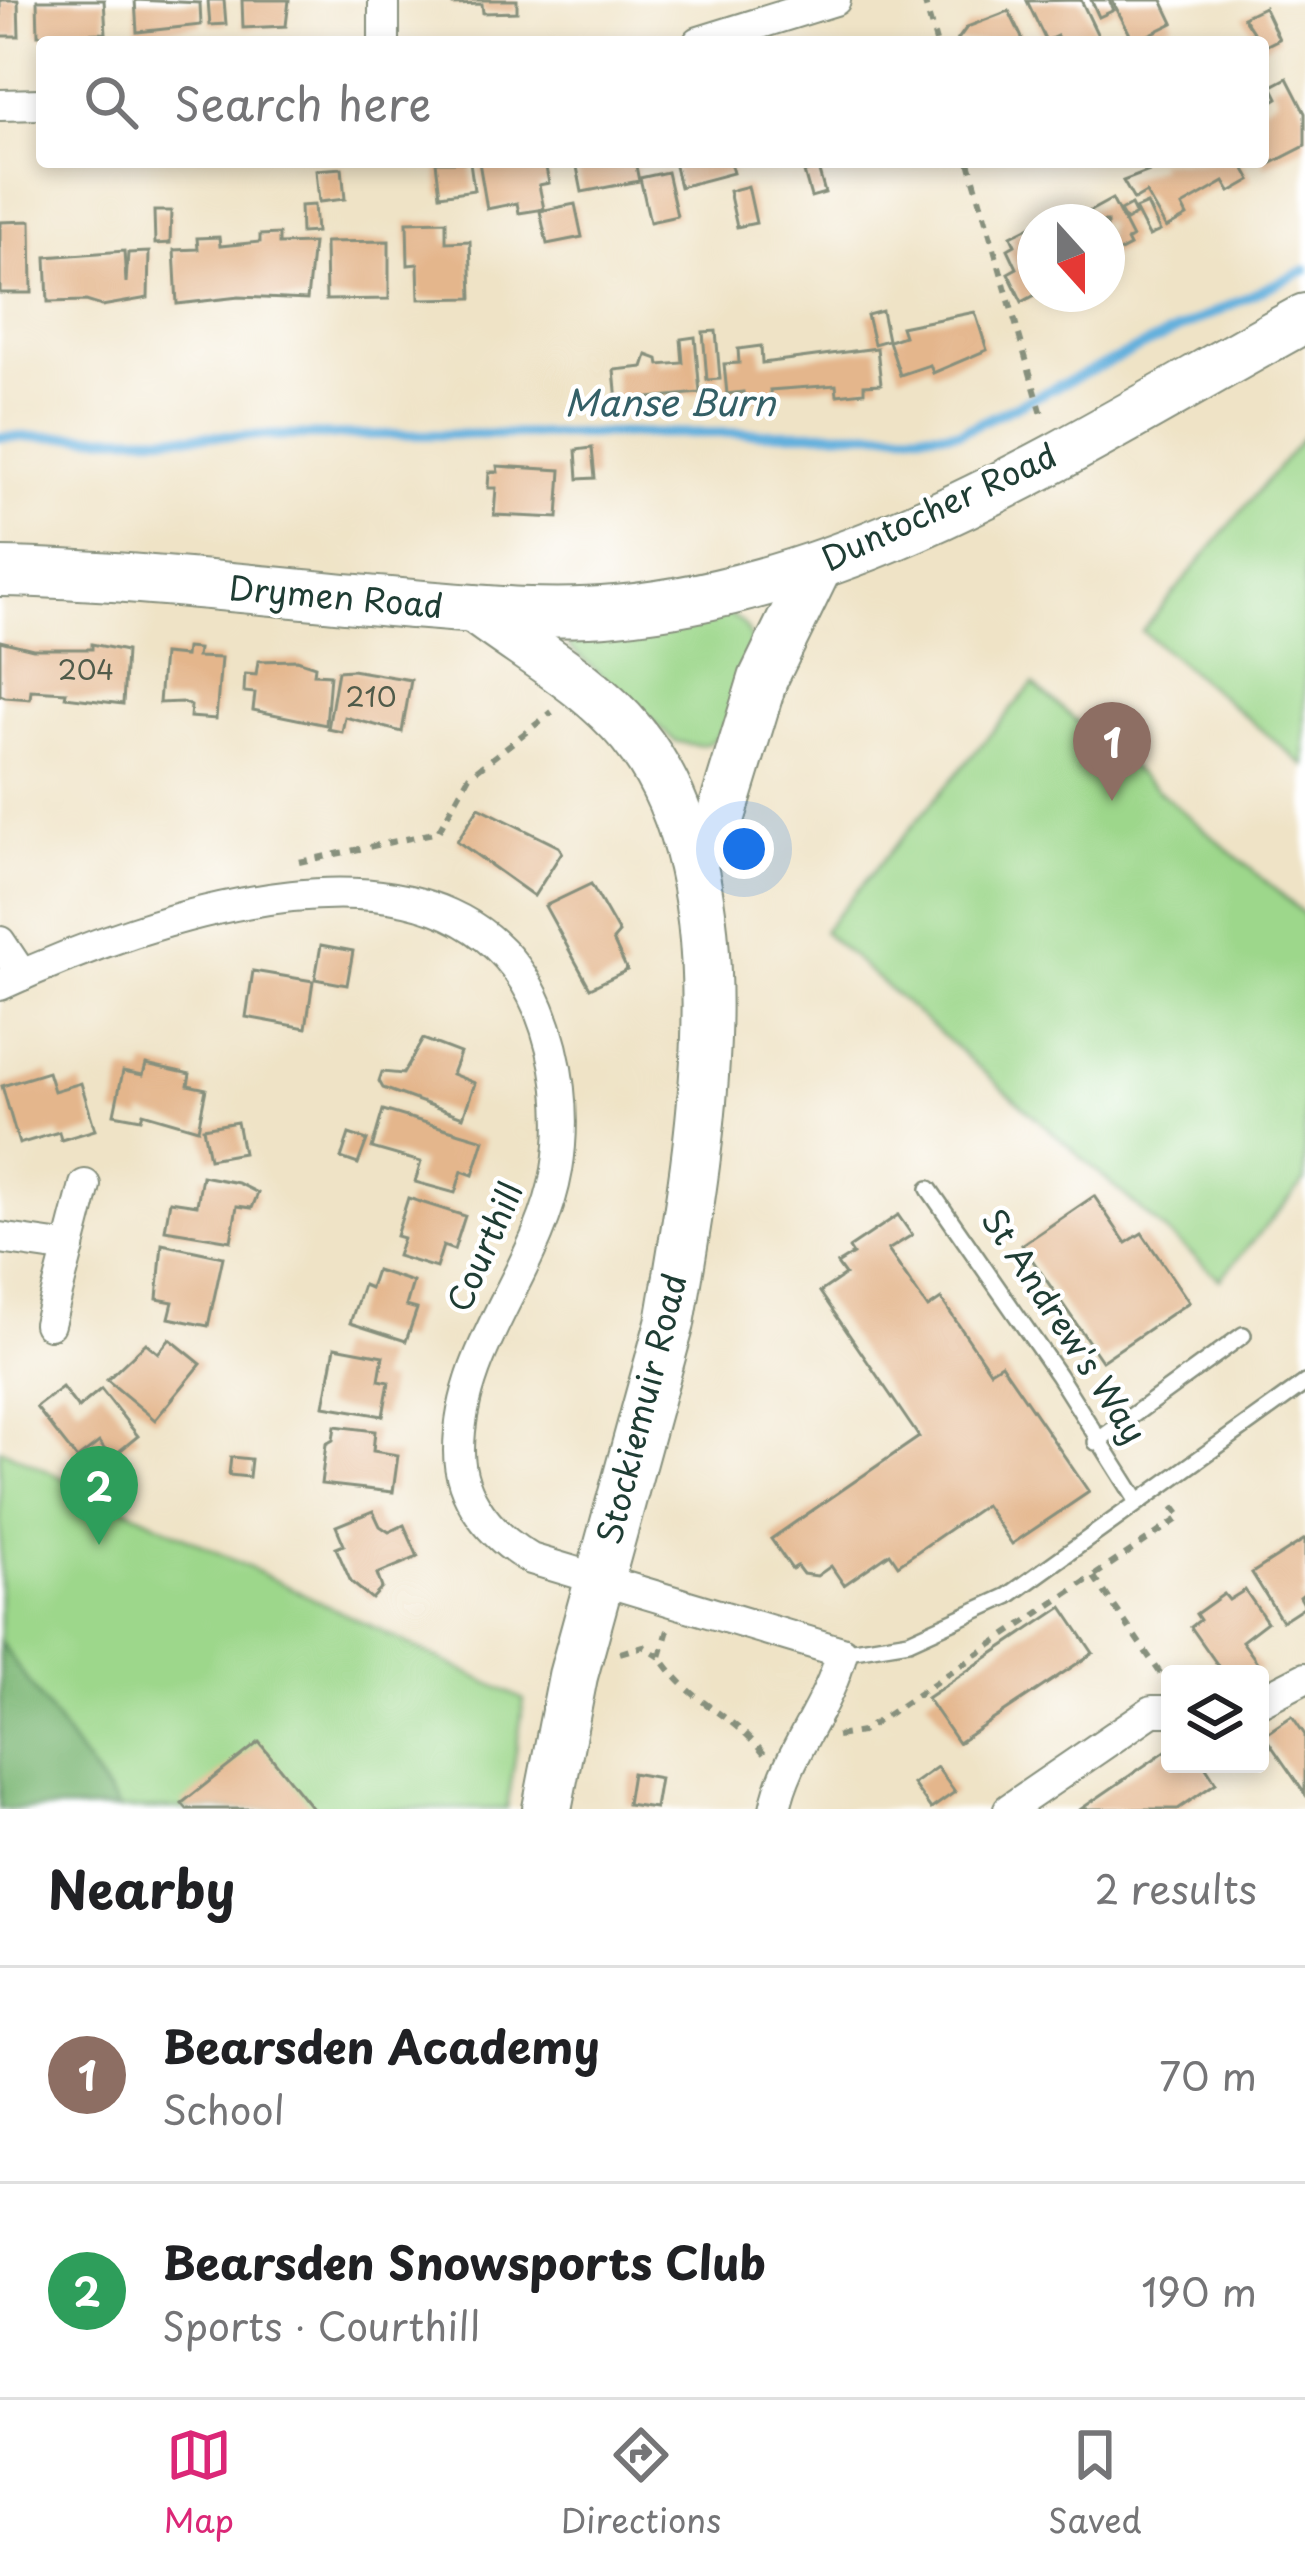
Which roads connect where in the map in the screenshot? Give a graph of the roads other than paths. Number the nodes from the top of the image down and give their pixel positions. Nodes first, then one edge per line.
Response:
1 (384, 0) edge
2 (835, 0) edge
3 (384, 36) edge
4 (718, 36) edge
5 (36, 104) edge
6 (0, 105) edge
7 (1305, 318) edge
8 (818, 566) junction
9 (0, 572) edge
10 (475, 609) junction
11 (693, 860) junction
12 (0, 942) edge
13 (11, 980) edge
14 (85, 1184) dead end
15 (929, 1189) dead end
16 (0, 1238) edge
17 (69, 1248) junction
18 (50, 1324) dead end
19 (1243, 1335) dead end
20 (1305, 1383) edge
21 (1096, 1442) junction
22 (1138, 1502) junction
23 (598, 1583) junction
24 (842, 1652) junction
25 (1305, 1678) edge
26 (1269, 1696) edge
27 (1161, 1711) edge
28 (548, 1809) edge
29 (775, 1809) edge
30 (1009, 1809) edge

1 - 3 street
2 - 4 street
5 - 6 street
7 - 8 main road, Duntocher Road
8 - 10 main road, Duntocher Road
8 - 11 main road
9 - 10 main road, Drymen Road
10 - 11 main road, Drymen Road
11 - 23 main road, Stockiemuir Road
12 - 13 street, Courthill
13 - 23 street, Courthill
14 - 17 street
15 - 21 lane, St Andrew's Way
16 - 17 street
17 - 18 street
19 - 21 lane
20 - 22 lane
21 - 22 lane, St Andrew's Way
22 - 24 lane
23 - 24 street
23 - 28 main road, Stockiemuir Road
24 - 29 street
25 - 26 street
27 - 30 street

